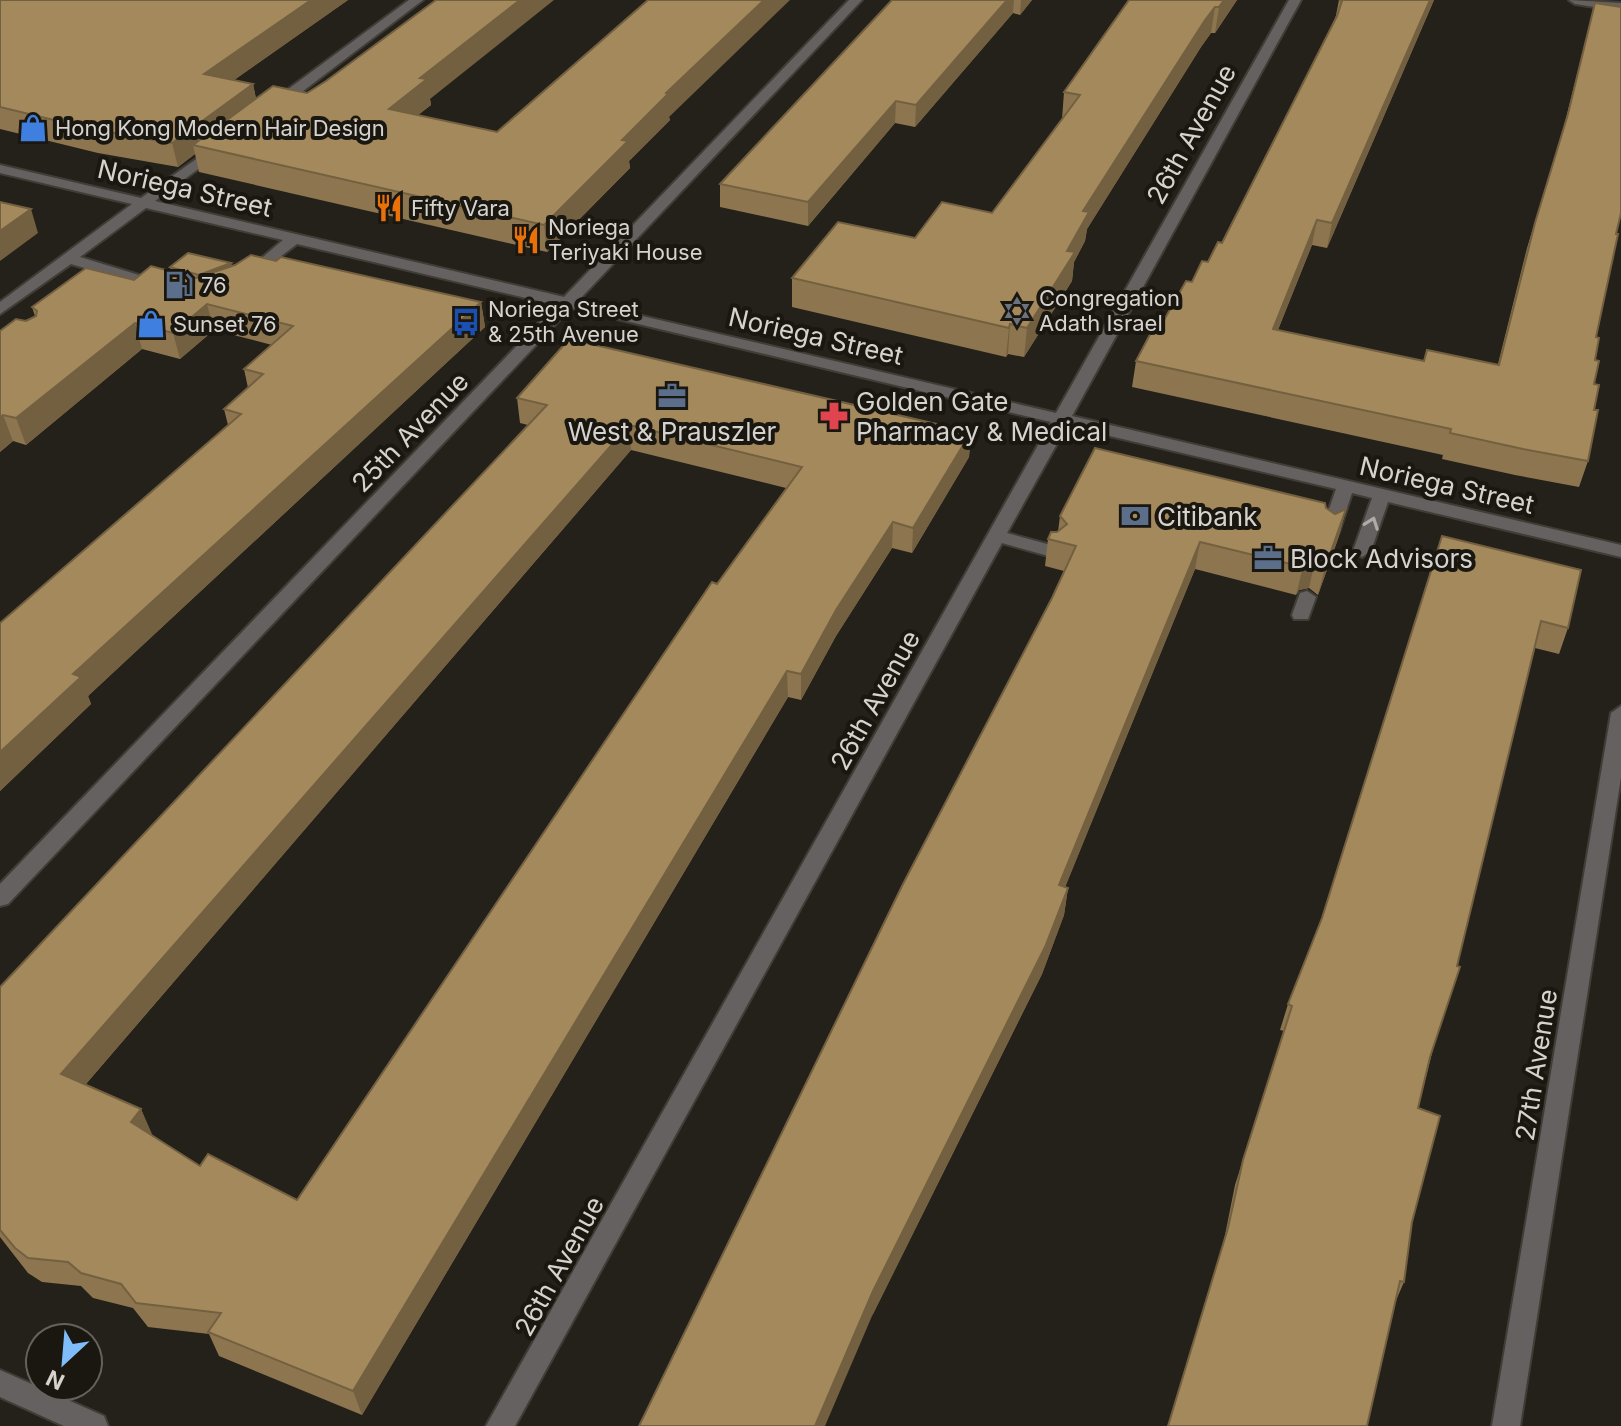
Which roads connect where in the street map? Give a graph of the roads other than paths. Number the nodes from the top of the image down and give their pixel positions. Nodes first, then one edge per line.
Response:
1 (417, 0) edge
2 (856, 0) edge
3 (1295, 0) edge
4 (1575, 0) edge
5 (1621, 7) edge
6 (256, 119) edge
7 (232, 138) edge
8 (0, 169) edge
9 (144, 203) junction
10 (295, 238) junction
11 (68, 258) junction
12 (235, 285) edge
13 (175, 290) edge
14 (567, 303) junction
15 (0, 309) edge
16 (1062, 419) junction
17 (1346, 486) junction
18 (1382, 495) junction
19 (1330, 532) edge
20 (996, 536) junction
21 (1052, 551) edge
22 (1362, 551) dead end
23 (1621, 551) edge
24 (1621, 713) edge
25 (0, 898) edge
26 (0, 1383) edge
27 (94, 1426) edge
28 (500, 1426) edge
29 (1506, 1426) edge

1 - 6 street
2 - 14 street, 25th Avenue
3 - 16 street, 26th Avenue
4 - 5 street
7 - 9 street
8 - 9 street, Noriega Street
9 - 10 street, Noriega Street
9 - 11 street
10 - 12 street
10 - 14 street, Noriega Street
11 - 13 street
11 - 15 street
14 - 16 street, Noriega Street
14 - 25 street, 25th Avenue
16 - 17 street, Noriega Street
16 - 20 street, 26th Avenue
17 - 18 street, Noriega Street
17 - 19 street
22 -> 18 street
18 - 23 street, Noriega Street
20 - 21 street
20 - 28 street, 26th Avenue
24 - 29 street, 27th Avenue
26 - 27 street

